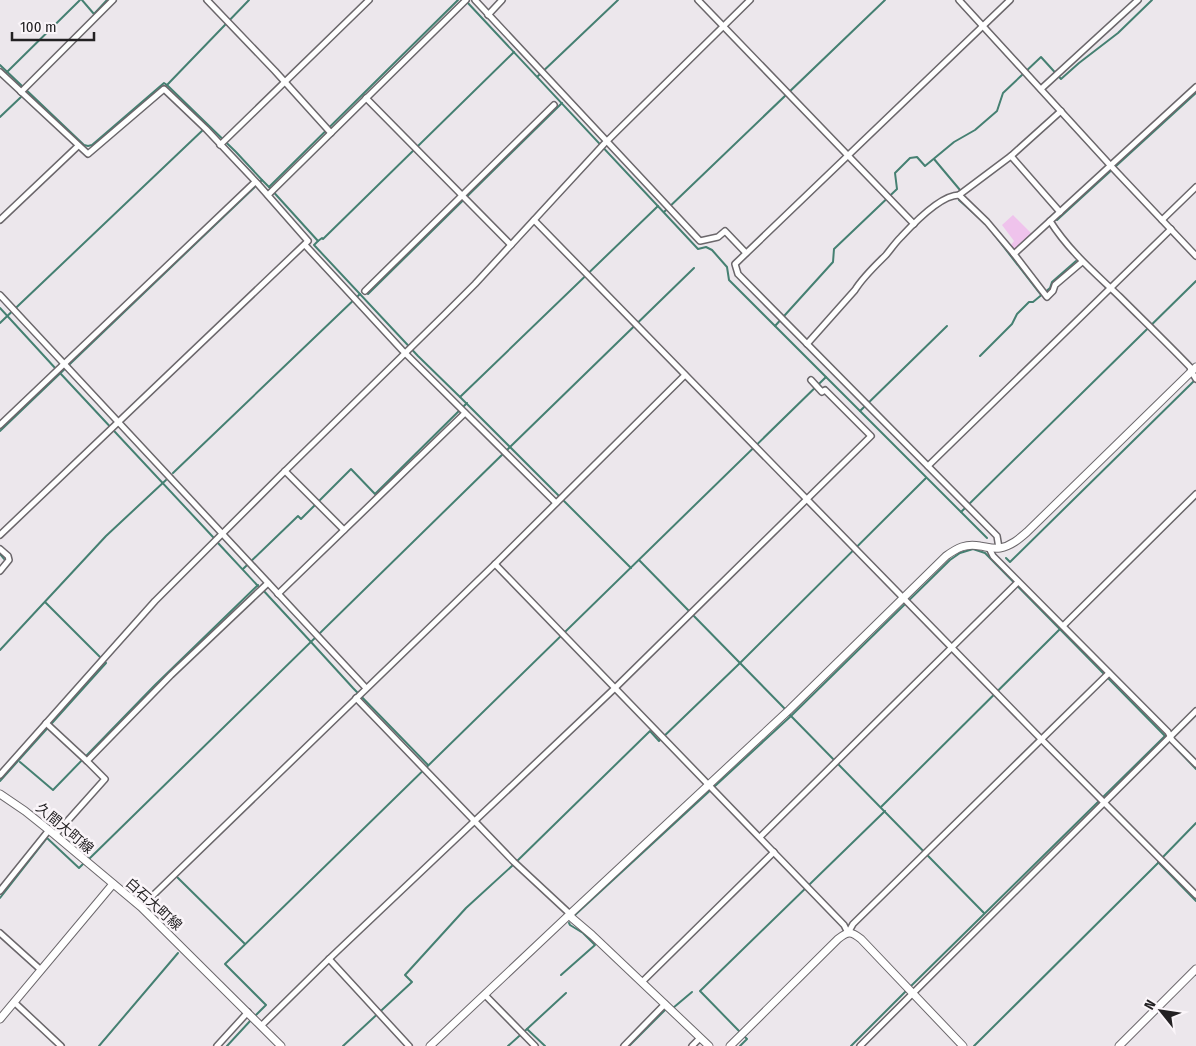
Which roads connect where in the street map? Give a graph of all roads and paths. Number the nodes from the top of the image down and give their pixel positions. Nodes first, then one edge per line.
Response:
1 (113, 0) edge
2 (207, 0) edge
3 (369, 0) edge
4 (475, 0) edge
5 (502, 0) edge
6 (698, 0) edge
7 (750, 0) edge
8 (959, 0) edge
9 (1010, 0) edge
10 (1138, 0) edge
11 (465, 1) edge
12 (488, 15) junction
13 (723, 26) junction
14 (983, 26) junction
15 (0, 72) edge
16 (284, 82) junction
17 (1196, 87) edge
18 (23, 89) junction
19 (1041, 89) junction
20 (366, 98) junction
21 (554, 105) dead end
22 (1061, 111) junction
23 (328, 131) junction
24 (223, 142) junction
25 (604, 144) junction
26 (78, 146) junction
27 (848, 156) junction
28 (1011, 156) junction
29 (1112, 167) junction
30 (257, 183) junction
31 (1196, 187) edge
32 (271, 192) junction
33 (959, 195) junction
34 (464, 198) junction
35 (1060, 212) junction
36 (0, 220) edge
37 (534, 220) junction
38 (1162, 220) junction
39 (1050, 221) junction
40 (914, 224) junction
41 (1171, 230) junction
42 (305, 245) junction
43 (510, 245) junction
44 (746, 253) junction
45 (1014, 254) junction
46 (1196, 256) edge
47 (1082, 262) junction
48 (1111, 289) junction
49 (365, 291) dead end
50 (0, 295) edge
51 (807, 344) junction
52 (409, 350) junction
53 (66, 366) junction
54 (1194, 374) edge
55 (686, 375) junction
56 (814, 384) dead end
57 (462, 410) junction
58 (118, 422) junction
59 (0, 425) edge
60 (928, 466) junction
61 (286, 471) junction
62 (1196, 494) edge
63 (559, 500) junction
64 (807, 500) junction
65 (344, 530) junction
66 (0, 534) edge
67 (222, 534) junction
68 (994, 548) junction
69 (0, 549) edge
70 (495, 564) junction
71 (0, 571) edge
72 (268, 583) junction
73 (1017, 583) junction
74 (278, 594) junction
75 (906, 601) junction
76 (1063, 626) junction
77 (952, 648) junction
78 (1107, 675) junction
79 (366, 688) junction
80 (615, 688) junction
81 (358, 696) junction
82 (1196, 711) edge
83 (49, 725) junction
84 (1170, 737) junction
85 (1042, 740) junction
86 (85, 759) junction
87 (1196, 764) edge
88 (0, 775) edge
89 (711, 787) junction
90 (0, 794) edge
91 (1102, 800) junction
92 (475, 821) junction
93 (52, 833) junction
94 (760, 838) junction
95 (774, 852) junction
96 (113, 884) junction
97 (0, 891) edge
98 (1196, 895) edge
99 (141, 907) junction
100 (570, 914) junction
101 (0, 933) edge
102 (848, 933) junction
103 (329, 959) junction
104 (1196, 969) edge
105 (41, 970) junction
106 (642, 982) junction
107 (909, 991) junction
108 (485, 995) junction
109 (14, 1002) junction
110 (668, 1007) junction
111 (252, 1016) junction
112 (0, 1019) edge
113 (261, 1026) junction
114 (700, 1038) junction
115 (61, 1046) edge
116 (217, 1046) edge
117 (281, 1046) edge
118 (409, 1046) edge
119 (430, 1046) edge
120 (535, 1046) edge
121 (626, 1046) edge
122 (692, 1046) edge
123 (709, 1046) edge
124 (730, 1046) edge
125 (860, 1046) edge
126 (963, 1046) edge
127 (1119, 1046) edge

1 - 18 street
2 - 16 street
3 - 16 street
4 - 12 street
5 - 12 street
6 - 13 street
7 - 13 street
8 - 14 street
9 - 14 street
10 - 19 street
11 - 20 street
12 - 25 street
13 - 25 street
13 - 27 street
14 - 19 street
14 - 27 street
15 - 18 street
16 - 23 street
16 - 24 street
17 - 29 street
18 - 26 street
19 - 22 street
20 - 23 street
20 - 34 street
21 - 34 street
22 - 28 street
22 - 29 street
23 - 32 street
24 - 26 street
24 - 30 street
25 - 37 street
25 - 44 street
26 - 36 street
27 - 40 street
27 - 44 street
28 - 33 street
28 - 35 street
29 - 35 street
29 - 38 street
30 - 32 street
30 - 53 street
31 - 38 street
32 - 42 street
33 - 40 street
33 - 45 street
34 - 43 street
34 - 49 street
35 - 39 street
37 - 43 street
37 - 55 street
38 - 41 street
39 - 45 street
39 - 47 street
40 - 51 street
41 - 46 street
41 - 48 street
42 - 52 street
42 - 58 street
43 - 52 street
44 - 51 street
45 - 47 street
47 - 48 street
48 - 54 street
48 - 60 street
50 - 53 street
51 - 60 street
52 - 57 street
52 - 61 street
53 - 58 street
53 - 59 street
54 - 68 street
55 - 63 street
55 - 64 street
56 - 64 street
57 - 63 street
57 - 65 street
58 - 66 street
58 - 67 street
60 - 68 street
61 - 65 street
61 - 67 street
62 - 76 street
63 - 70 street
64 - 75 street
64 - 80 street
65 - 74 street
67 - 72 street
67 - 83 street
68 - 73 street
68 - 75 street
69 - 71 street
70 - 79 street
70 - 80 street
72 - 74 street
72 - 86 street
73 - 76 street
73 - 77 street
74 - 79 street
75 - 77 street
75 - 89 street
76 - 78 street
77 - 85 street
77 - 94 street
78 - 84 street
78 - 85 street
79 - 81 street
80 - 89 street
80 - 92 street
81 - 92 street
81 - 99 street
82 - 84 street
83 - 86 street
83 - 88 street
84 - 87 street
84 - 91 street
85 - 91 street
85 - 102 street
86 - 93 street
89 - 94 street
89 - 100 street
90 - 93 street, 久間大町線
91 - 98 street
91 - 107 street
92 - 100 street
92 - 103 street
93 - 96 street, 久間大町線
93 - 97 street
94 - 95 street
95 - 102 street
95 - 106 street
96 - 99 street, 白石大町線
96 - 105 street, 白石大町線
99 - 111 street, 白石大町線
100 - 106 street
100 - 108 street
101 - 105 street
102 - 107 street
102 - 124 street
103 - 113 street
103 - 118 street
104 - 127 street
105 - 109 street, 白石大町線
106 - 110 street
107 - 125 street
107 - 126 street
108 - 119 street
108 - 120 street
109 - 112 street, 白石大町線
109 - 115 street
110 - 114 street
110 - 121 street
111 - 113 street, 白石大町線
111 - 116 street
113 - 117 street, 白石大町線
114 - 122 street
114 - 123 street

